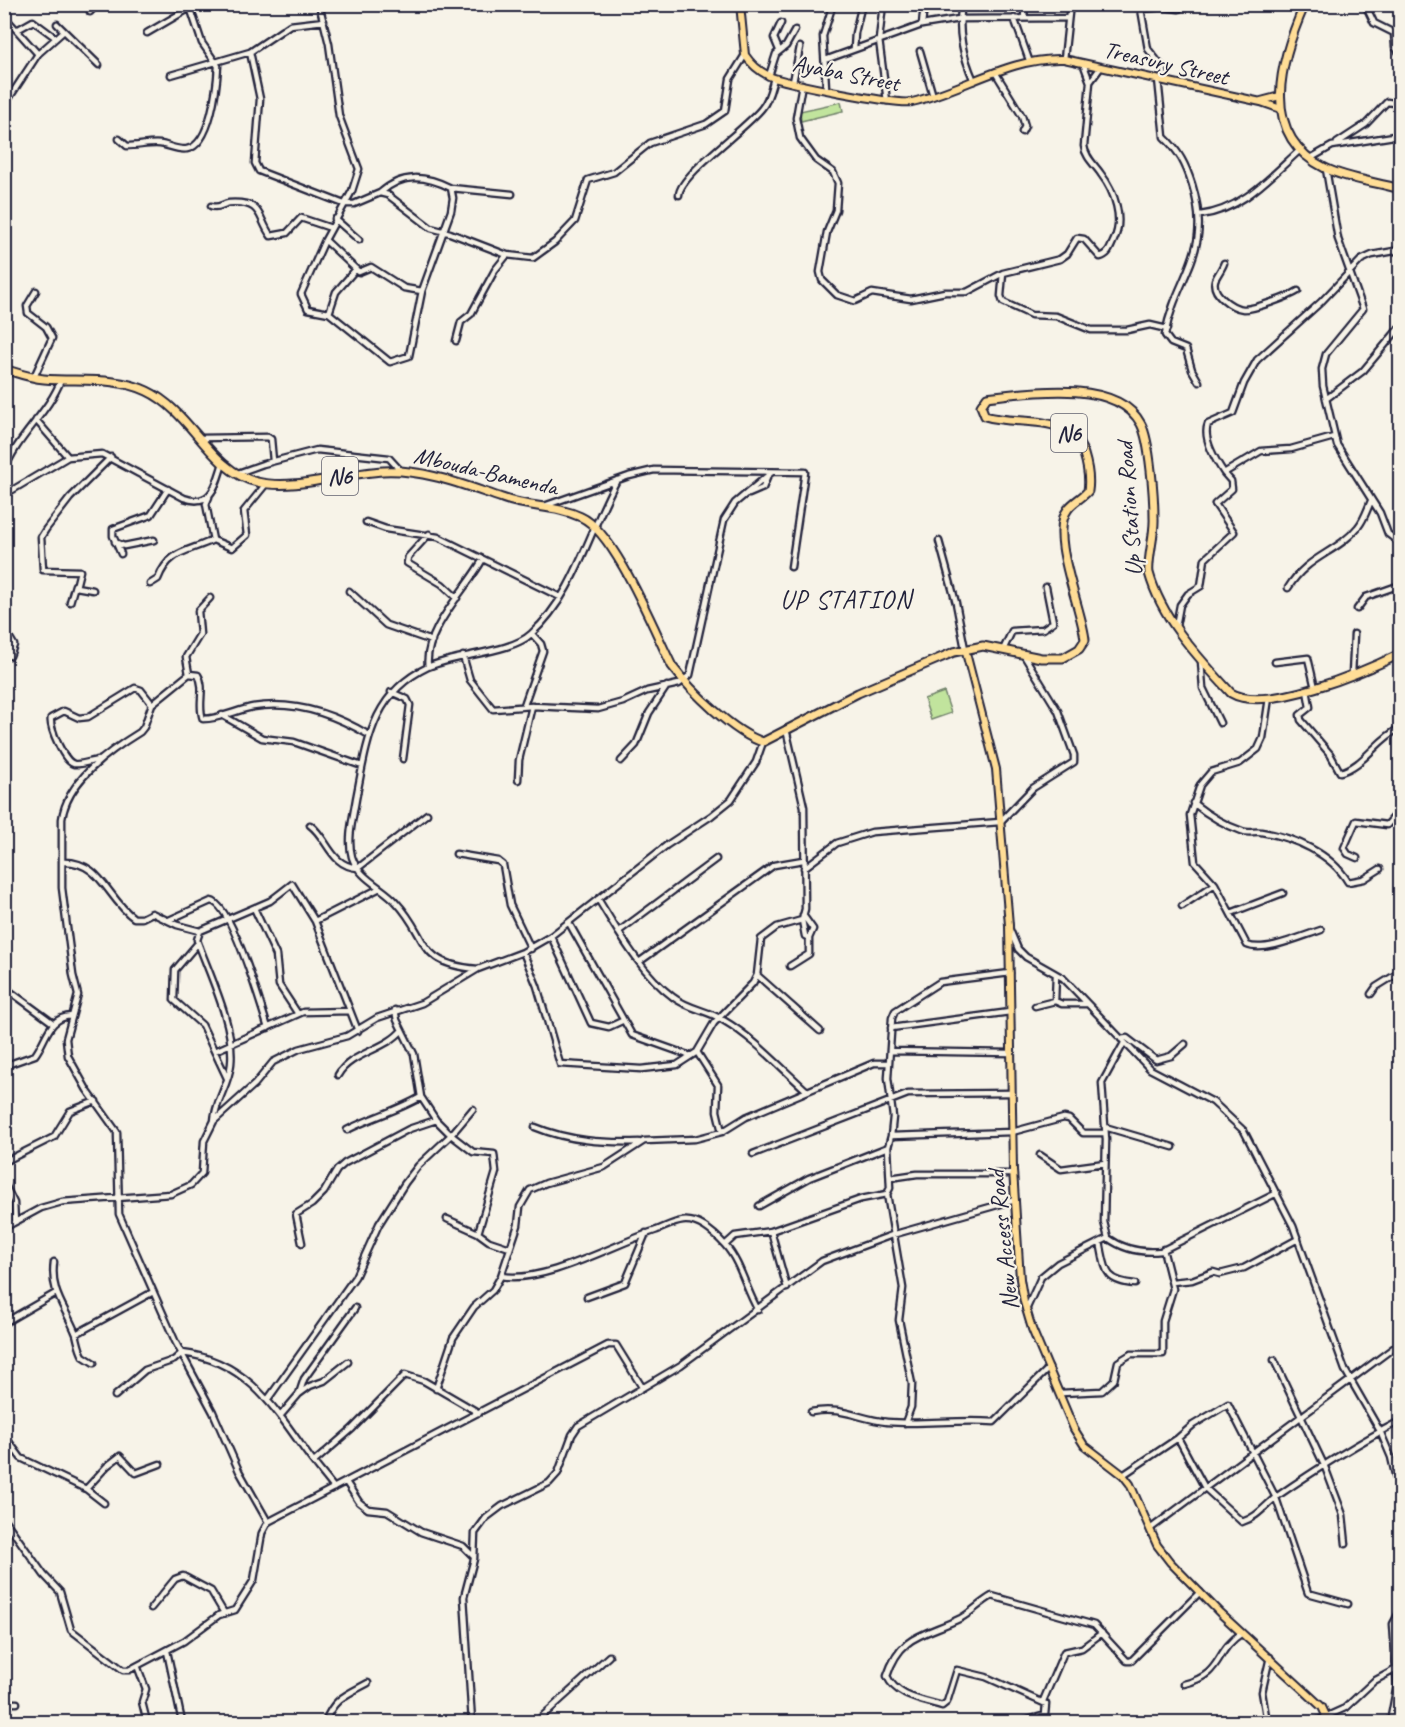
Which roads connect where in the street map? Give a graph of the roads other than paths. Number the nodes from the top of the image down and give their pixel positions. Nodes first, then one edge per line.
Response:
1 (98, 4) edge
2 (319, 4) edge
3 (740, 4) edge
4 (833, 4) edge
5 (862, 4) edge
6 (883, 4) edge
7 (924, 4) edge
8 (962, 4) edge
9 (1025, 4) edge
10 (1070, 4) edge
11 (1128, 4) edge
12 (1305, 4) edge
13 (1365, 4) edge
14 (189, 6) edge
15 (1164, 6) edge
16 (1141, 9) junction
17 (1179, 9) dead end
18 (90, 12) dead end
19 (4, 16) edge
20 (1024, 17) junction
21 (1014, 18) junction
22 (1068, 18) junction
23 (959, 19) junction
24 (324, 21) junction
25 (781, 23) dead end
26 (57, 24) dead end
27 (922, 25) junction
28 (17, 30) junction
29 (795, 30) dead end
30 (64, 32) junction
31 (147, 33) dead end
32 (56, 38) junction
33 (879, 40) junction
34 (800, 47) dead end
35 (854, 49) junction
36 (779, 50) junction
37 (920, 51) dead end
38 (250, 52) junction
39 (38, 54) junction
40 (1401, 54) edge
41 (745, 55) junction
42 (1064, 59) junction
43 (825, 60) junction
44 (1029, 60) junction
45 (216, 61) junction
46 (1083, 63) junction
47 (99, 65) dead end
48 (1101, 67) junction
49 (995, 72) junction
50 (171, 75) dead end
51 (771, 77) junction
52 (1158, 79) junction
53 (974, 81) junction
54 (1166, 81) junction
55 (793, 82) junction
56 (1090, 82) junction
57 (802, 84) junction
58 (826, 88) junction
59 (933, 96) junction
60 (1280, 96) junction
61 (887, 101) junction
62 (1261, 102) junction
63 (1401, 104) edge
64 (4, 106) edge
65 (1281, 109) junction
66 (1022, 132) dead end
67 (1401, 135) edge
68 (119, 139) dead end
69 (1332, 146) junction
70 (1299, 150) junction
71 (1311, 158) junction
72 (1326, 169) junction
73 (451, 188) junction
74 (1401, 189) edge
75 (380, 193) junction
76 (512, 194) dead end
77 (679, 195) dead end
78 (344, 204) junction
79 (211, 206) dead end
80 (1200, 215) junction
81 (335, 219) junction
82 (331, 228) junction
83 (443, 231) junction
84 (325, 240) junction
85 (359, 240) dead end
86 (1401, 250) edge
87 (507, 255) junction
88 (1224, 263) dead end
89 (356, 269) junction
90 (1003, 273) junction
91 (1350, 273) junction
92 (36, 291) dead end
93 (422, 291) junction
94 (1298, 291) dead end
95 (329, 313) junction
96 (1401, 327) edge
97 (1167, 329) junction
98 (456, 341) dead end
99 (4, 369) edge
100 (34, 377) junction
101 (62, 380) junction
102 (1199, 382) dead end
103 (1326, 399) junction
104 (36, 420) junction
105 (1334, 436) junction
106 (201, 438) junction
107 (68, 457) junction
108 (111, 457) junction
109 (273, 461) junction
110 (223, 463) junction
111 (400, 470) junction
112 (4, 472) edge
113 (772, 472) junction
114 (238, 473) junction
115 (1224, 473) junction
116 (617, 480) junction
117 (266, 484) junction
118 (168, 489) junction
119 (4, 495) edge
120 (209, 498) junction
121 (1371, 501) junction
122 (544, 506) junction
123 (366, 522) dead end
124 (596, 525) junction
125 (429, 534) junction
126 (154, 540) dead end
127 (213, 540) junction
128 (939, 541) dead end
129 (116, 542) junction
130 (1401, 543) edge
131 (121, 554) dead end
132 (483, 559) junction
133 (792, 567) dead end
134 (80, 571) junction
135 (150, 584) dead end
136 (4, 585) edge
137 (1401, 585) edge
138 (1046, 587) dead end
139 (1288, 588) dead end
140 (93, 590) dead end
141 (349, 591) dead end
142 (560, 597) junction
143 (210, 598) dead end
144 (457, 598) junction
145 (4, 600) edge
146 (70, 602) dead end
147 (1357, 609) dead end
148 (1176, 626) junction
149 (4, 628) edge
150 (532, 634) junction
151 (1354, 634) dead end
152 (432, 641) junction
153 (965, 649) junction
154 (1003, 650) junction
155 (1023, 654) junction
156 (10, 656) dead end
157 (463, 656) junction
158 (1399, 657) edge
159 (1201, 658) junction
160 (1275, 662) dead end
161 (428, 667) junction
162 (189, 674) junction
163 (1352, 674) junction
164 (684, 681) junction
165 (667, 686) junction
166 (1315, 688) junction
167 (1306, 690) junction
168 (391, 692) junction
169 (1269, 698) junction
170 (152, 704) junction
171 (524, 705) junction
172 (531, 706) junction
173 (222, 715) junction
174 (1220, 723) dead end
175 (1401, 728) edge
176 (786, 729) junction
177 (369, 735) junction
178 (764, 742) junction
179 (403, 759) dead end
180 (99, 760) junction
181 (621, 761) dead end
182 (362, 766) junction
183 (518, 780) dead end
184 (1193, 803) junction
185 (1401, 810) edge
186 (427, 814) dead end
187 (1000, 822) junction
188 (310, 825) dead end
189 (456, 854) dead end
190 (1357, 858) dead end
191 (716, 859) dead end
192 (803, 860) junction
193 (62, 862) junction
194 (358, 868) junction
195 (804, 868) junction
196 (1380, 869) dead end
197 (1215, 885) junction
198 (378, 889) junction
199 (1283, 894) dead end
200 (598, 899) junction
201 (1182, 906) dead end
202 (254, 908) junction
203 (1231, 914) junction
204 (803, 918) junction
205 (230, 919) junction
206 (169, 920) junction
207 (315, 921) junction
208 (568, 923) junction
209 (1008, 925) junction
210 (1321, 930) dead end
211 (201, 931) junction
212 (618, 932) junction
213 (551, 936) junction
214 (809, 938) junction
215 (198, 943) junction
216 (531, 949) junction
217 (523, 952) junction
218 (639, 962) junction
219 (790, 966) dead end
220 (478, 969) junction
221 (1401, 972) edge
222 (1010, 973) junction
223 (1056, 974) junction
224 (757, 975) junction
225 (4, 987) edge
226 (1371, 994) dead end
227 (1055, 1001) junction
228 (1088, 1004) junction
229 (1035, 1006) dead end
230 (395, 1010) junction
231 (350, 1011) junction
232 (1010, 1012) junction
233 (298, 1014) junction
234 (72, 1016) junction
235 (721, 1018) junction
236 (622, 1021) junction
237 (53, 1023) junction
238 (268, 1028) junction
239 (891, 1028) junction
240 (402, 1030) junction
241 (820, 1030) dead end
242 (358, 1031) junction
243 (1122, 1041) junction
244 (232, 1043) junction
245 (1185, 1044) dead end
246 (215, 1051) junction
247 (890, 1051) junction
248 (697, 1052) junction
249 (1010, 1053) junction
250 (691, 1056) junction
251 (889, 1063) junction
252 (4, 1066) edge
253 (338, 1075) dead end
254 (228, 1079) junction
255 (807, 1090) junction
256 (1011, 1094) junction
257 (421, 1097) junction
258 (96, 1101) junction
259 (890, 1101) junction
260 (473, 1109) dead end
261 (436, 1120) junction
262 (214, 1121) junction
263 (535, 1127) dead end
264 (348, 1130) dead end
265 (1105, 1130) junction
266 (722, 1132) junction
267 (1012, 1132) junction
268 (451, 1135) junction
269 (891, 1136) junction
270 (639, 1142) junction
271 (888, 1147) junction
272 (1173, 1147) dead end
273 (753, 1154) dead end
274 (1040, 1155) dead end
275 (4, 1162) edge
276 (1105, 1163) junction
277 (1013, 1174) junction
278 (890, 1178) junction
279 (4, 1183) edge
280 (1277, 1193) junction
281 (887, 1194) junction
282 (117, 1197) junction
283 (1015, 1200) junction
284 (759, 1206) dead end
285 (447, 1219) dead end
286 (15, 1222) junction
287 (4, 1228) edge
288 (771, 1231) junction
289 (478, 1233) junction
290 (646, 1233) junction
291 (892, 1235) junction
292 (1108, 1238) junction
293 (1298, 1239) junction
294 (1100, 1242) junction
295 (302, 1243) dead end
296 (725, 1245) junction
297 (510, 1248) junction
298 (1163, 1249) junction
299 (54, 1262) dead end
300 (501, 1276) junction
301 (1172, 1282) junction
302 (1134, 1284) dead end
303 (787, 1288) junction
304 (153, 1292) junction
305 (56, 1293) junction
306 (587, 1298) dead end
307 (355, 1308) dead end
308 (758, 1310) junction
309 (1026, 1310) junction
310 (4, 1323) edge
311 (76, 1334) junction
312 (1401, 1343) edge
313 (182, 1353) junction
314 (1274, 1360) dead end
315 (348, 1362) dead end
316 (94, 1363) dead end
317 (1049, 1368) junction
318 (1350, 1379) junction
319 (642, 1387) junction
320 (436, 1389) junction
321 (1061, 1393) junction
322 (299, 1394) junction
323 (115, 1396) dead end
324 (268, 1399) junction
325 (811, 1412) dead end
326 (479, 1413) junction
327 (281, 1415) junction
328 (1300, 1418) junction
329 (1401, 1421) edge
330 (905, 1423) junction
331 (1380, 1431) junction
332 (4, 1435) edge
333 (1178, 1438) junction
334 (1252, 1452) junction
335 (314, 1462) junction
336 (160, 1464) dead end
337 (1325, 1467) junction
338 (1398, 1473) edge
339 (1123, 1475) junction
340 (346, 1482) junction
341 (334, 1488) junction
342 (1205, 1488) junction
343 (86, 1489) junction
344 (1401, 1496) edge
345 (1275, 1498) junction
346 (104, 1503) dead end
347 (4, 1519) edge
348 (268, 1522) junction
349 (1150, 1529) junction
350 (7, 1531) edge
351 (1346, 1544) dead end
352 (474, 1557) junction
353 (1200, 1592) junction
354 (1348, 1604) dead end
355 (151, 1608) dead end
356 (1401, 1611) edge
357 (224, 1613) junction
358 (1102, 1633) junction
359 (1242, 1633) junction
360 (167, 1651) junction
361 (609, 1656) dead end
362 (1270, 1658) junction
363 (138, 1668) junction
364 (1399, 1668) edge
365 (368, 1683) dead end
366 (1184, 1684) dead end
367 (1043, 1701) junction
368 (4, 1703) edge
369 (17, 1703) dead end
370 (1329, 1720) edge
371 (147, 1722) edge
372 (182, 1722) edge
373 (325, 1722) edge
374 (472, 1722) edge
375 (536, 1722) edge
376 (1021, 1722) edge
377 (1267, 1722) edge
378 (1314, 1722) edge
379 (1390, 1722) edge

1 - 18 street
2 - 24 street
3 - 41 main road
4 - 43 street
5 - 35 street
6 - 33 street
7 - 27 street
8 - 23 street
9 - 20 street
10 - 22 street
11 - 16 street
12 - 60 highway
13 - 40 street
14 - 31 street
14 - 45 street
15 - 16 street
15 - 17 street
16 - 54 street
19 - 28 street
20 - 21 street
20 - 22 street
21 - 23 street
21 - 44 street
22 - 42 street
23 - 27 street
23 - 53 street
24 - 38 street
24 - 78 street
25 - 36 street
26 - 30 street
27 - 33 street
28 - 32 street
28 - 39 street
29 - 36 street
30 - 32 street
30 - 47 street
32 - 39 street
33 - 35 street
33 - 61 street
34 - 55 street
35 - 43 street
36 - 51 street
37 - 59 street
38 - 45 street
38 - 78 street
39 - 64 street
41 - 51 main road, Ayaba Street
41 - 87 street
42 - 44 main road, Ayaba Street
42 - 46 main road, Treasury Street
43 - 58 street
44 - 49 main road, Ayaba Street
45 - 50 street
45 - 68 street
46 - 48 main road, Treasury Street
46 - 56 street
48 - 52 main road, Treasury Street
48 - 56 street
49 - 53 main road, Ayaba Street
49 - 66 street
51 - 55 main road, Ayaba Street
51 - 77 street
52 - 54 main road, Treasury Street
52 - 80 street
53 - 59 main road, Ayaba Street
54 - 62 main road, Treasury Street
55 - 57 main road, Ayaba Street
56 - 90 street
57 - 58 main road, Ayaba Street
57 - 90 street
58 - 61 main road, Ayaba Street
59 - 61 main road, Ayaba Street
60 - 62 main road, Treasury Street
60 - 65 highway
62 - 65 main road, Treasury Street
63 - 69 street
65 - 70 highway
67 - 69 street
69 - 71 street
70 - 71 highway
70 - 80 street
71 - 72 highway
72 - 74 highway
72 - 91 street
73 - 75 street
73 - 76 street
73 - 83 street
75 - 78 street
75 - 83 street
78 - 81 street
79 - 82 street
80 - 97 street
81 - 82 street
81 - 85 street
82 - 84 street
83 - 87 street
83 - 93 street
84 - 89 street
84 - 95 street
86 - 91 street
87 - 98 street
88 - 94 street
89 - 93 street
89 - 95 street
90 - 97 street
91 - 103 street
91 - 115 street
92 - 100 street
93 - 95 street
96 - 103 street
97 - 102 street
99 - 100 highway, Mbouda-Bamenda / N6
100 - 101 highway, Mbouda-Bamenda / N6
101 - 104 street
101 - 106 highway, Mbouda-Bamenda / N6
103 - 105 street
104 - 107 street
104 - 112 street
105 - 115 street
105 - 121 street
106 - 109 street
106 - 110 highway, Mbouda-Bamenda / N6
107 - 108 street
107 - 119 street
108 - 118 street
108 - 134 street
109 - 111 street
109 - 114 street
110 - 114 highway, Mbouda-Bamenda / N6
110 - 120 street
111 - 117 highway, Mbouda-Bamenda / N6
111 - 122 highway, Mbouda-Bamenda / N6
113 - 116 street
113 - 133 street
113 - 164 street
114 - 117 highway, Mbouda-Bamenda / N6
115 - 148 street
116 - 122 street
116 - 124 street
117 - 127 street
118 - 120 street
118 - 129 street
120 - 127 street
121 - 130 street
121 - 139 street
122 - 124 highway, Mbouda-Bamenda / N6
123 - 125 street
124 - 142 street
124 - 164 highway, Mbouda-Bamenda / N6
125 - 132 street
125 - 144 street
126 - 129 street
127 - 135 street
128 - 153 street
129 - 131 street
132 - 142 street
132 - 144 street
134 - 140 street
134 - 146 street
136 - 145 street
137 - 147 street
138 - 154 street
141 - 152 street
142 - 150 street
143 - 162 street
144 - 152 street
148 - 155 highway, Up Station Road / N6
148 - 159 highway, Up Station Road / N6
149 - 156 street
150 - 157 street
150 - 171 street
151 - 163 street
152 - 161 street
153 - 154 highway, Up Station Road / N6
153 - 176 highway, Up Station Road / N6
153 - 187 main road, New Access Road
154 - 155 highway, Up Station Road / N6
155 - 187 street
157 - 161 street
157 - 171 street
158 - 163 highway, Up Station Road / N6
159 - 169 highway, Up Station Road / N6
159 - 174 street
160 - 166 street
161 - 168 street
162 - 170 street
162 - 173 street
163 - 166 highway, Up Station Road / N6
164 - 165 street
164 - 178 highway, N6
165 - 172 street
165 - 181 street
166 - 167 highway, Up Station Road / N6
167 - 169 highway, Up Station Road / N6
167 - 175 street
168 - 177 street
168 - 179 street
169 - 184 street
170 - 180 street
170 - 180 street
171 - 172 street
172 - 183 street
173 - 177 street
173 - 182 street
176 - 178 highway, Up Station Road / N6
176 - 192 street
177 - 182 street
178 - 200 street
180 - 193 street
182 - 194 street
184 - 196 street
184 - 197 street
185 - 190 street
186 - 194 street
187 - 195 street
187 - 209 main road, New Access Road
188 - 194 street
189 - 216 street
191 - 212 street
192 - 195 street
192 - 218 street
193 - 206 street
193 - 234 street
194 - 198 street
195 - 204 street
197 - 201 street
197 - 203 street
198 - 207 street
198 - 220 street
199 - 203 street
200 - 208 street
200 - 212 street
202 - 205 street
202 - 207 street
202 - 233 street
203 - 210 street
204 - 214 street
204 - 214 street
204 - 224 street
205 - 206 street
205 - 211 street
205 - 238 street
206 - 211 street
207 - 231 street
208 - 213 street
208 - 236 street
209 - 222 main road, New Access Road
209 - 223 street
211 - 215 street
212 - 218 street
213 - 216 street
213 - 236 street
214 - 219 street
215 - 244 street
215 - 246 street
216 - 217 street
217 - 220 street
217 - 250 street
218 - 235 street
220 - 230 street
221 - 226 street
222 - 232 main road, New Access Road
222 - 239 street
223 - 227 street
223 - 228 street
224 - 235 street
224 - 241 street
225 - 237 street
227 - 228 street
227 - 229 street
228 - 243 street
230 - 240 street
230 - 242 street
231 - 233 street
231 - 242 street
232 - 239 street
232 - 249 main road, New Access Road
233 - 238 street
234 - 237 street
234 - 258 street
235 - 248 street
235 - 255 street
236 - 250 street
237 - 252 street
238 - 244 street
239 - 247 street
240 - 253 street
240 - 257 street
242 - 262 street
243 - 245 street
243 - 265 street
243 - 280 street
244 - 246 street
244 - 254 street
246 - 254 street
247 - 249 street
247 - 251 street
248 - 250 street
248 - 266 street
249 - 256 main road, New Access Road
251 - 255 street
251 - 259 street
254 - 262 street
255 - 266 street
256 - 259 street
256 - 267 main road, New Access Road
257 - 261 street
257 - 264 street
258 - 275 street
258 - 282 street
259 - 269 street
259 - 273 street
260 - 268 street
261 - 268 street
261 - 295 street
262 - 282 street
263 - 270 street
265 - 267 street
265 - 272 street
265 - 276 street
266 - 270 street
267 - 269 street
267 - 277 main road, New Access Road
268 - 289 street
268 - 324 street
269 - 271 street
270 - 297 street
271 - 278 street
271 - 284 street
274 - 276 street
276 - 292 street
277 - 278 street
277 - 283 main road, New Access Road
278 - 281 street
279 - 286 street
280 - 293 street
280 - 298 street
281 - 288 street
281 - 291 street
282 - 286 street
282 - 304 street
283 - 291 street
283 - 309 main road, New Access Road
285 - 289 street
286 - 287 street
288 - 296 street
288 - 303 street
289 - 297 street
290 - 296 street
290 - 300 street
290 - 306 street
291 - 303 street
291 - 330 street
292 - 294 street
292 - 298 street
293 - 301 street
293 - 318 street
294 - 302 street
294 - 309 street
296 - 308 street
297 - 300 street
298 - 301 street
299 - 305 street
300 - 320 street
301 - 321 street
303 - 308 street
304 - 311 street
304 - 313 street
305 - 310 street
305 - 311 street
307 - 322 street
308 - 319 street
309 - 317 main road, New Access Road
311 - 316 street
312 - 318 street
313 - 323 street
313 - 324 street
313 - 348 street
314 - 328 street
315 - 322 street
317 - 321 main road, New Access Road
317 - 330 street
318 - 328 street
318 - 331 street
319 - 326 street
319 - 352 street
320 - 326 street
320 - 335 street
321 - 339 main road, New Access Road
322 - 327 street
324 - 327 street
325 - 330 street
326 - 340 street
327 - 335 street
328 - 334 street
328 - 337 street
329 - 331 street
331 - 337 street
331 - 338 street
332 - 343 street
333 - 334 street
333 - 339 street
333 - 342 street
334 - 342 street
334 - 345 street
335 - 341 street
336 - 343 street
337 - 345 street
337 - 351 street
338 - 344 street
339 - 349 main road, New Access Road
340 - 341 street
340 - 352 street
341 - 348 street
342 - 345 street
342 - 349 street
343 - 346 street
345 - 354 street
347 - 350 street
348 - 357 street
349 - 353 main road, New Access Road
350 - 363 street
352 - 374 street
353 - 358 street
353 - 359 main road, New Access Road
355 - 357 street
356 - 364 street
357 - 360 street
358 - 367 street
358 - 367 street
359 - 362 main road, New Access Road
359 - 366 street
360 - 363 street
360 - 372 street
361 - 375 street
362 - 370 main road, New Access Road
362 - 377 street
363 - 371 street
364 - 370 street
364 - 379 street
365 - 373 street
367 - 376 street
368 - 369 street
370 - 378 street

